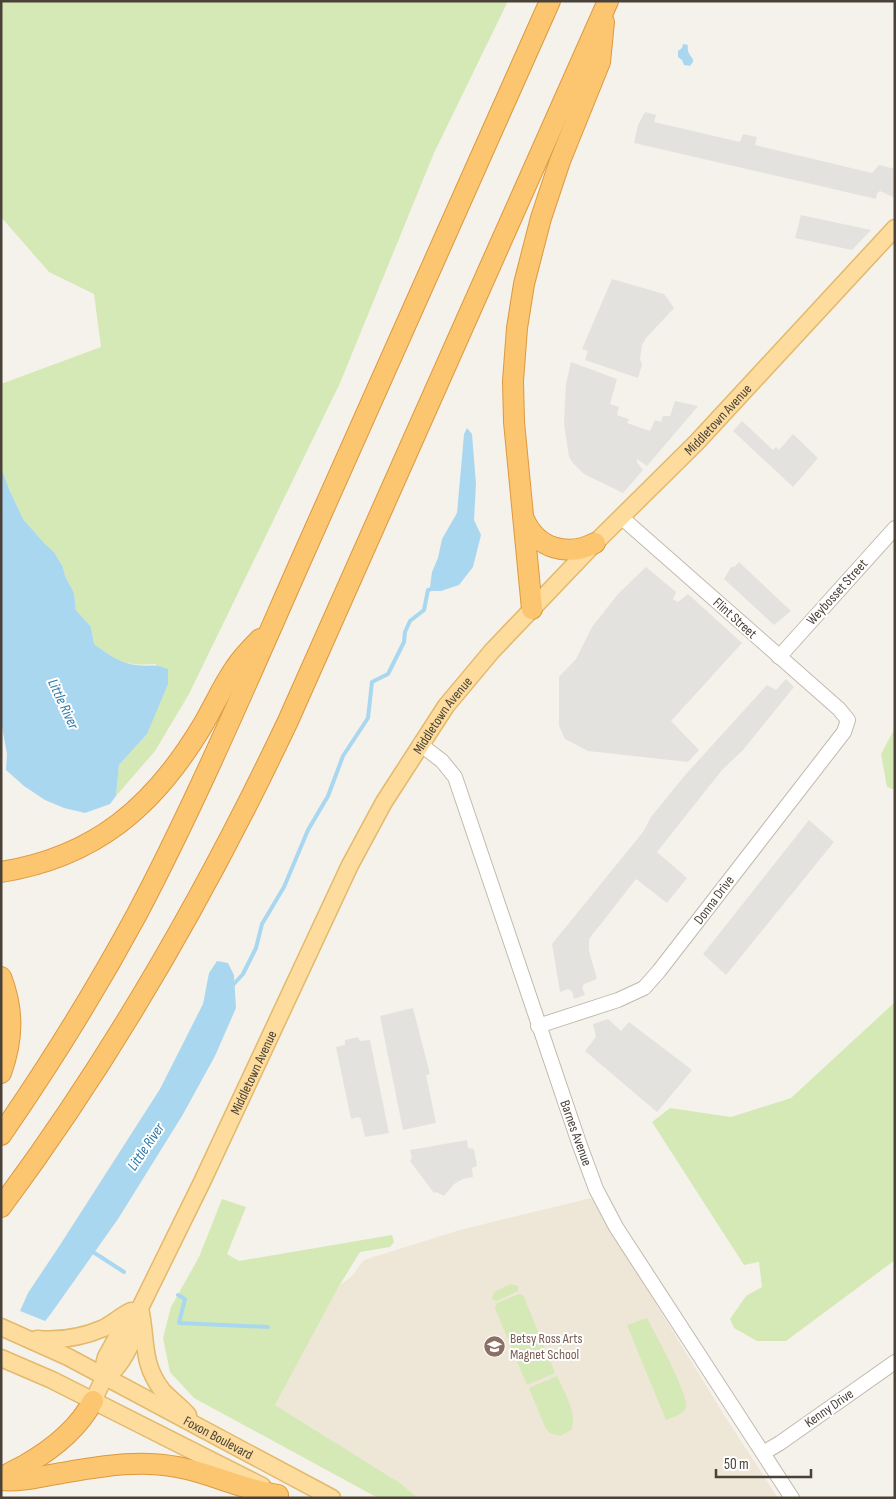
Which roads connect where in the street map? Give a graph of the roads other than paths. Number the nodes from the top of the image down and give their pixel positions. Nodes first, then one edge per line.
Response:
1 (550, 1) edge
2 (606, 6) edge
3 (895, 228) edge
4 (621, 517) junction
5 (524, 518) junction
6 (895, 528) edge
7 (595, 543) junction
8 (532, 609) junction
9 (270, 629) junction
10 (779, 657) junction
11 (848, 720) joint
12 (420, 744) junction
13 (1, 872) edge
14 (1, 977) edge
15 (538, 1026) junction
16 (1, 1073) edge
17 (1, 1135) edge
18 (1, 1207) edge
19 (140, 1308) junction
20 (1, 1327) edge
21 (25, 1336) junction
22 (1, 1358) edge
23 (895, 1362) edge
24 (105, 1376) junction
25 (93, 1401) junction
26 (194, 1425) junction
27 (763, 1453) junction
28 (1, 1479) edge
29 (281, 1496) edge
30 (332, 1498) edge
31 (792, 1498) edge

1 - 9 highway
2 - 5 highway
2 - 18 highway
3 - 4 main road, Middletown Avenue
4 - 7 main road, Middletown Avenue
4 - 10 street, Flint Street
5 - 7 highway
5 - 8 highway
6 - 10 street, Weybosset Street
7 - 8 main road, Middletown Avenue
8 - 12 main road, Middletown Avenue
9 - 13 highway
9 - 17 highway
10 - 11 street, Flint Street
11 - 15 street, Donna Drive
12 - 15 street, Barnes Avenue
12 - 19 main road, Middletown Avenue
14 - 16 highway
15 - 27 street, Barnes Avenue
19 - 21 main road
19 - 24 main road, Middletown Avenue
19 - 26 main road
20 - 21 main road
21 - 24 main road
22 - 25 main road
23 - 27 street, Kenny Drive
24 - 25 main road, Middletown Avenue
24 - 26 main road, Foxon Boulevard
25 - 28 highway
25 - 29 main road, Foxon Boulevard
26 - 30 main road, Foxon Boulevard
27 - 31 street, Barnes Avenue
28 - 29 highway

